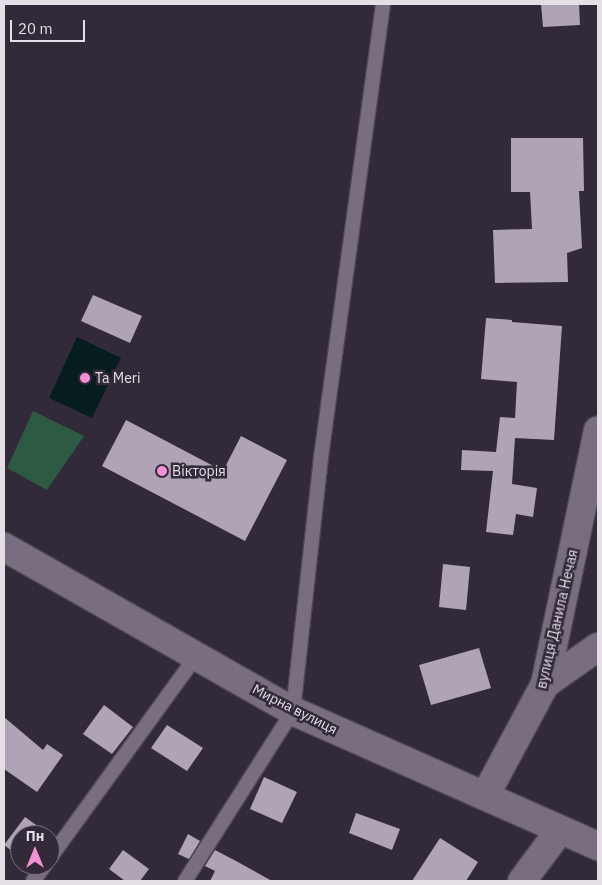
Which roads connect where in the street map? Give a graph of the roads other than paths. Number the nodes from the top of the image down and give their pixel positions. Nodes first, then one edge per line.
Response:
1 (383, 4) edge
2 (598, 430) edge
3 (4, 547) edge
4 (598, 647) edge
5 (196, 656) junction
6 (545, 684) junction
7 (293, 711) junction
8 (486, 796) junction
9 (560, 830) junction
10 (60, 844) edge
11 (598, 846) edge
12 (185, 881) edge
13 (522, 881) edge

1 - 7 lane
2 - 6 street, вулиця Данила Нечая
3 - 5 street, Мирна вулиця
4 - 6 street
5 - 7 street, Мирна вулиця
5 - 10 lane
6 - 8 street, вулиця Данила Нечая
7 - 8 street, Мирна вулиця
7 - 12 lane
8 - 9 street, Мирна вулиця
9 - 11 street, Мирна вулиця
9 - 13 street

